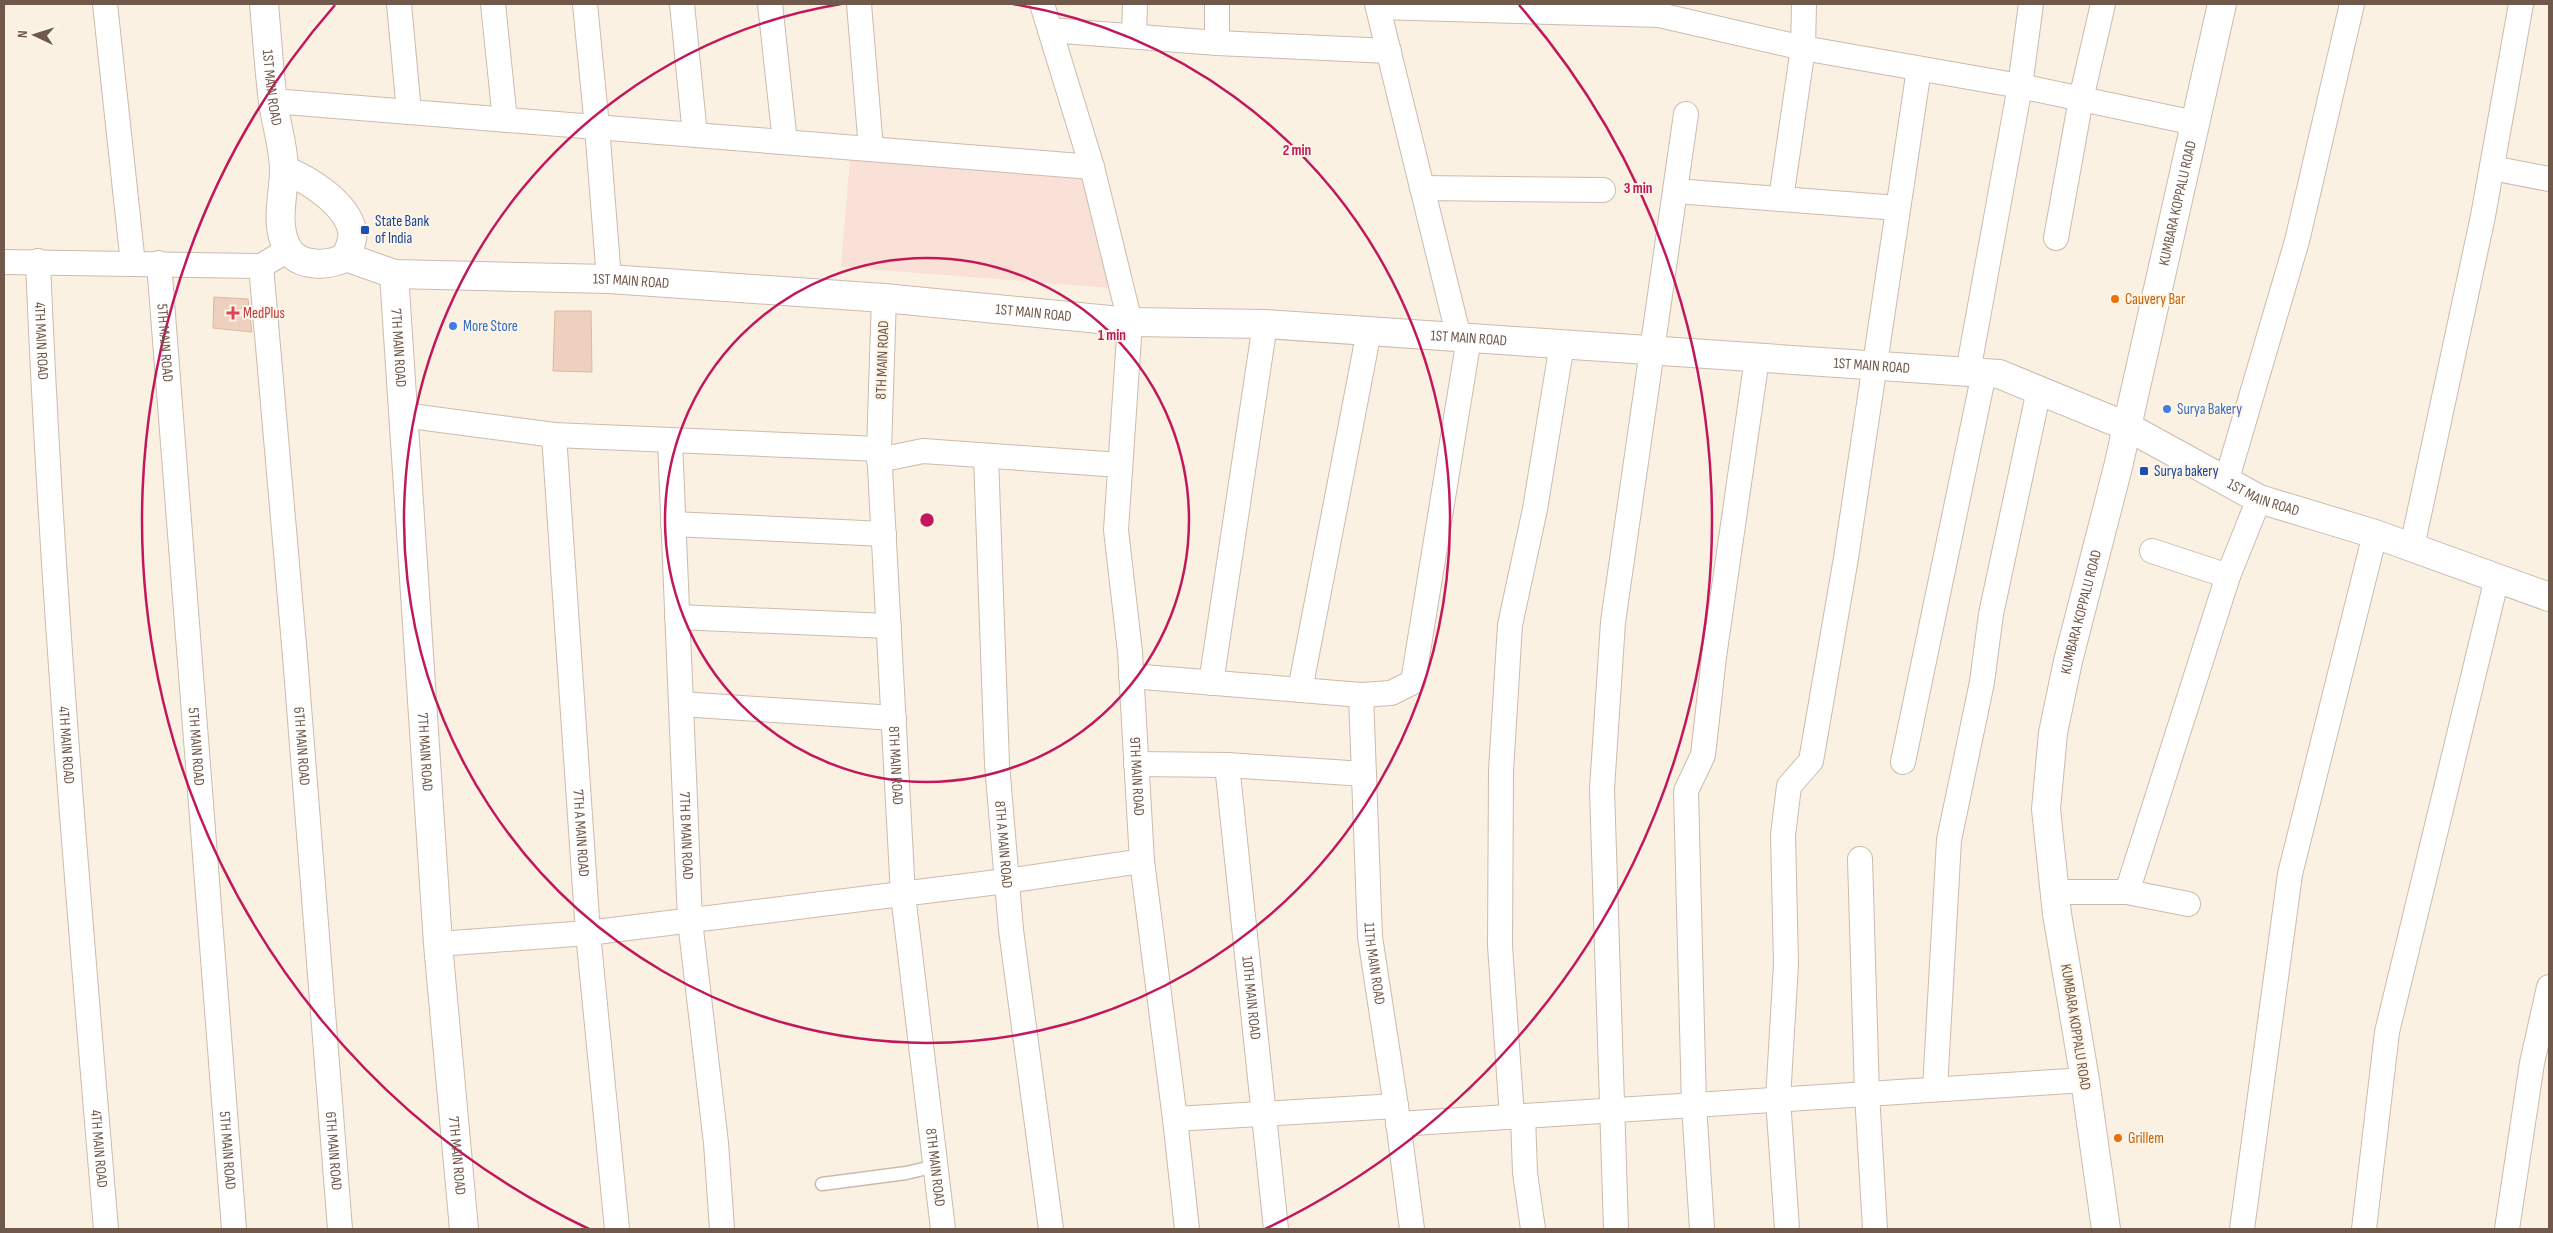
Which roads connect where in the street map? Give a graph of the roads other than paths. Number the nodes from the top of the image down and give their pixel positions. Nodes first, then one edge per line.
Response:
1 (106, 4) edge
2 (264, 4) edge
3 (399, 4) edge
4 (493, 4) edge
5 (584, 4) edge
6 (682, 4) edge
7 (770, 4) edge
8 (859, 4) edge
9 (1042, 4) edge
10 (1135, 4) edge
11 (1217, 4) edge
12 (1804, 4) edge
13 (2031, 4) edge
14 (2103, 4) edge
15 (2222, 4) edge
16 (2352, 4) edge
17 (2521, 4) edge
18 (1377, 6) edge
19 (1050, 30) junction
20 (1134, 35) junction
21 (1217, 43) junction
22 (1802, 48) junction
23 (1389, 51) junction
24 (1919, 69) junction
25 (2020, 86) junction
26 (2081, 99) junction
27 (273, 101) junction
28 (409, 112) junction
29 (1686, 114) dead end
30 (505, 120) junction
31 (2195, 123) junction
32 (597, 127) junction
33 (695, 135) junction
34 (785, 142) junction
35 (871, 149) junction
36 (1092, 167) junction
37 (2492, 168) junction
38 (284, 170) junction
39 (2549, 179) edge
40 (1422, 188) junction
41 (1603, 190) dead end
42 (1675, 191) junction
43 (1782, 199) junction
44 (1898, 208) junction
45 (2056, 238) dead end
46 (288, 250) junction
47 (346, 257) junction
48 (38, 261) junction
49 (4, 262) edge
50 (159, 263) junction
51 (133, 264) junction
52 (261, 266) junction
53 (394, 274) junction
54 (609, 280) junction
55 (884, 298) junction
56 (1130, 322) junction
57 (1266, 324) junction
58 (1369, 331) junction
59 (1464, 338) junction
60 (1562, 344) junction
61 (1653, 350) junction
62 (1757, 358) junction
63 (1875, 366) junction
64 (1976, 373) junction
65 (2039, 390) junction
66 (403, 415) junction
67 (2126, 426) junction
68 (554, 435) junction
69 (670, 441) junction
70 (879, 455) junction
71 (986, 456) junction
72 (1120, 465) junction
73 (2226, 482) junction
74 (2259, 499) junction
75 (673, 524) junction
76 (884, 534) junction
77 (2375, 534) junction
78 (2412, 547) junction
79 (2152, 551) dead end
80 (2228, 576) junction
81 (2497, 578) junction
82 (2548, 593) edge
83 (677, 617) junction
84 (889, 626) junction
85 (1131, 676) junction
86 (1211, 683) junction
87 (1300, 690) junction
88 (1361, 695) junction
89 (681, 704) junction
90 (894, 718) junction
91 (1903, 762) dead end
92 (1136, 764) junction
93 (1227, 765) junction
94 (1364, 774) junction
95 (1860, 858) dead end
96 (1142, 861) junction
97 (1006, 881) junction
98 (2055, 892) junction
99 (2127, 892) junction
100 (903, 895) junction
101 (2188, 904) dead end
102 (690, 921) junction
103 (588, 933) junction
104 (438, 944) junction
105 (2549, 987) edge
106 (2085, 1080) junction
107 (1935, 1089) junction
108 (1867, 1094) junction
109 (1778, 1100) junction
110 (1694, 1105) junction
111 (1612, 1110) junction
112 (1264, 1114) junction
113 (1397, 1115) junction
114 (1518, 1116) junction
115 (1176, 1119) junction
116 (936, 1166) junction
117 (822, 1184) dead end
118 (106, 1229) edge
119 (234, 1229) edge
120 (340, 1229) edge
121 (464, 1229) edge
122 (617, 1229) edge
123 (722, 1229) edge
124 (943, 1229) edge
125 (1050, 1229) edge
126 (1187, 1229) edge
127 (1276, 1229) edge
128 (1412, 1229) edge
129 (1533, 1229) edge
130 (1616, 1229) edge
131 (1702, 1229) edge
132 (1787, 1229) edge
133 (1875, 1229) edge
134 (2106, 1229) edge
135 (2242, 1229) edge
136 (2364, 1229) edge
137 (2507, 1229) edge

1 - 51 street
2 - 27 street, 1ST MAIN ROAD
3 - 28 street
4 - 30 street
5 - 32 street
6 - 33 street
7 - 34 street
8 - 35 street
9 - 19 street, 9TH MAIN ROAD
10 - 20 street
11 - 21 street
12 - 22 street
13 - 25 street
14 - 26 street
15 - 31 street, KUMBARA KOPPALU ROAD
16 - 73 street
17 - 37 street
18 - 22 street
18 - 23 street
19 - 20 street
19 - 36 street, 9TH MAIN ROAD
20 - 21 street
21 - 23 street
22 - 24 street
22 - 43 street
23 - 40 street
24 - 25 street
24 - 44 street
25 - 26 street
25 - 64 street
26 - 31 street
26 - 45 street
27 - 28 street
27 - 38 street, 1ST MAIN ROAD
28 - 30 street
29 - 42 street
30 - 32 street
31 - 67 street, KUMBARA KOPPALU ROAD
32 - 33 street
32 - 54 street
33 - 34 street
34 - 35 street
35 - 36 street
36 - 56 street, 9TH MAIN ROAD
37 - 39 street
37 - 78 street
38 - 46 street, 1ST MAIN ROAD
38 - 47 street
40 - 41 street
40 - 59 street
42 - 43 street
42 - 61 street
43 - 44 street
44 - 63 street
46 - 47 street
46 - 52 street
47 - 53 street, 1ST MAIN ROAD
48 - 49 street
48 - 51 street
48 - 118 street, 4TH MAIN ROAD
50 - 51 street
50 - 52 street
50 - 119 street, 5TH MAIN ROAD
52 - 120 street, 6TH MAIN ROAD
53 - 54 street, 1ST MAIN ROAD
53 - 66 street, 7TH MAIN ROAD
54 - 55 street, 1ST MAIN ROAD
55 - 56 street, 1ST MAIN ROAD
55 - 70 street, 8TH MAIN ROAD
56 - 57 street, 1ST MAIN ROAD
56 - 72 street, 9TH MAIN ROAD
57 - 58 street, 1ST MAIN ROAD
57 - 86 street
58 - 59 street, 1ST MAIN ROAD
58 - 87 street
59 - 60 street, 1ST MAIN ROAD
59 - 88 street
60 - 61 street, 1ST MAIN ROAD
60 - 114 street
61 - 62 street, 1ST MAIN ROAD
61 - 111 street
62 - 63 street, 1ST MAIN ROAD
62 - 110 street
63 - 64 street, 1ST MAIN ROAD
63 - 109 street
64 - 65 street, 1ST MAIN ROAD
64 - 91 street
65 - 67 street, 1ST MAIN ROAD
65 - 107 street
66 - 68 street
66 - 104 street, 7TH MAIN ROAD
67 - 73 street, 1ST MAIN ROAD
67 - 98 street, KUMBARA KOPPALU ROAD
68 - 69 street
68 - 103 street, 7TH A MAIN ROAD
69 - 70 street
69 - 75 street, 7TH B MAIN ROAD
70 - 71 street
70 - 76 street, 8TH MAIN ROAD
71 - 72 street
71 - 97 street, 8TH A MAIN ROAD
72 - 85 street, 9TH MAIN ROAD
73 - 74 street, 1ST MAIN ROAD
74 - 77 street, 1ST MAIN ROAD
74 - 80 street
75 - 76 street
75 - 83 street, 7TH B MAIN ROAD
76 - 84 street, 8TH MAIN ROAD
77 - 78 street, 1ST MAIN ROAD
77 - 135 street
78 - 81 street, 1ST MAIN ROAD
79 - 80 street
80 - 99 street
81 - 82 street, 1ST MAIN ROAD
81 - 136 street
83 - 84 street
83 - 89 street, 7TH B MAIN ROAD
84 - 90 street, 8TH MAIN ROAD
85 - 86 street
85 - 92 street, 9TH MAIN ROAD
86 - 87 street
87 - 88 street
88 - 94 street, 11TH MAIN ROAD
89 - 90 street
89 - 102 street, 7TH B MAIN ROAD
90 - 100 street, 8TH MAIN ROAD
92 - 93 street
92 - 96 street, 9TH MAIN ROAD
93 - 94 street
93 - 112 street, 10TH MAIN ROAD
94 - 113 street, 11TH MAIN ROAD
95 - 108 street
96 - 97 street
96 - 115 street, 9TH MAIN ROAD
97 - 100 street
97 - 125 street, 8TH A MAIN ROAD
98 - 99 street
98 - 106 street, KUMBARA KOPPALU ROAD
99 - 101 street
100 - 102 street
100 - 116 street, 8TH MAIN ROAD
102 - 103 street
102 - 123 street, 7TH B MAIN ROAD
103 - 104 street
103 - 122 street, 7TH A MAIN ROAD
104 - 121 street, 7TH MAIN ROAD
105 - 137 street
106 - 107 street
106 - 134 street, KUMBARA KOPPALU ROAD
107 - 108 street
108 - 109 street
108 - 133 street
109 - 110 street
109 - 132 street
110 - 111 street
110 - 131 street
111 - 114 street
111 - 130 street
112 - 113 street
112 - 115 street
112 - 127 street, 10TH MAIN ROAD
113 - 114 street
113 - 128 street, 11TH MAIN ROAD
114 - 129 street
115 - 126 street, 9TH MAIN ROAD
116 - 117 lane
116 - 124 street, 8TH MAIN ROAD

